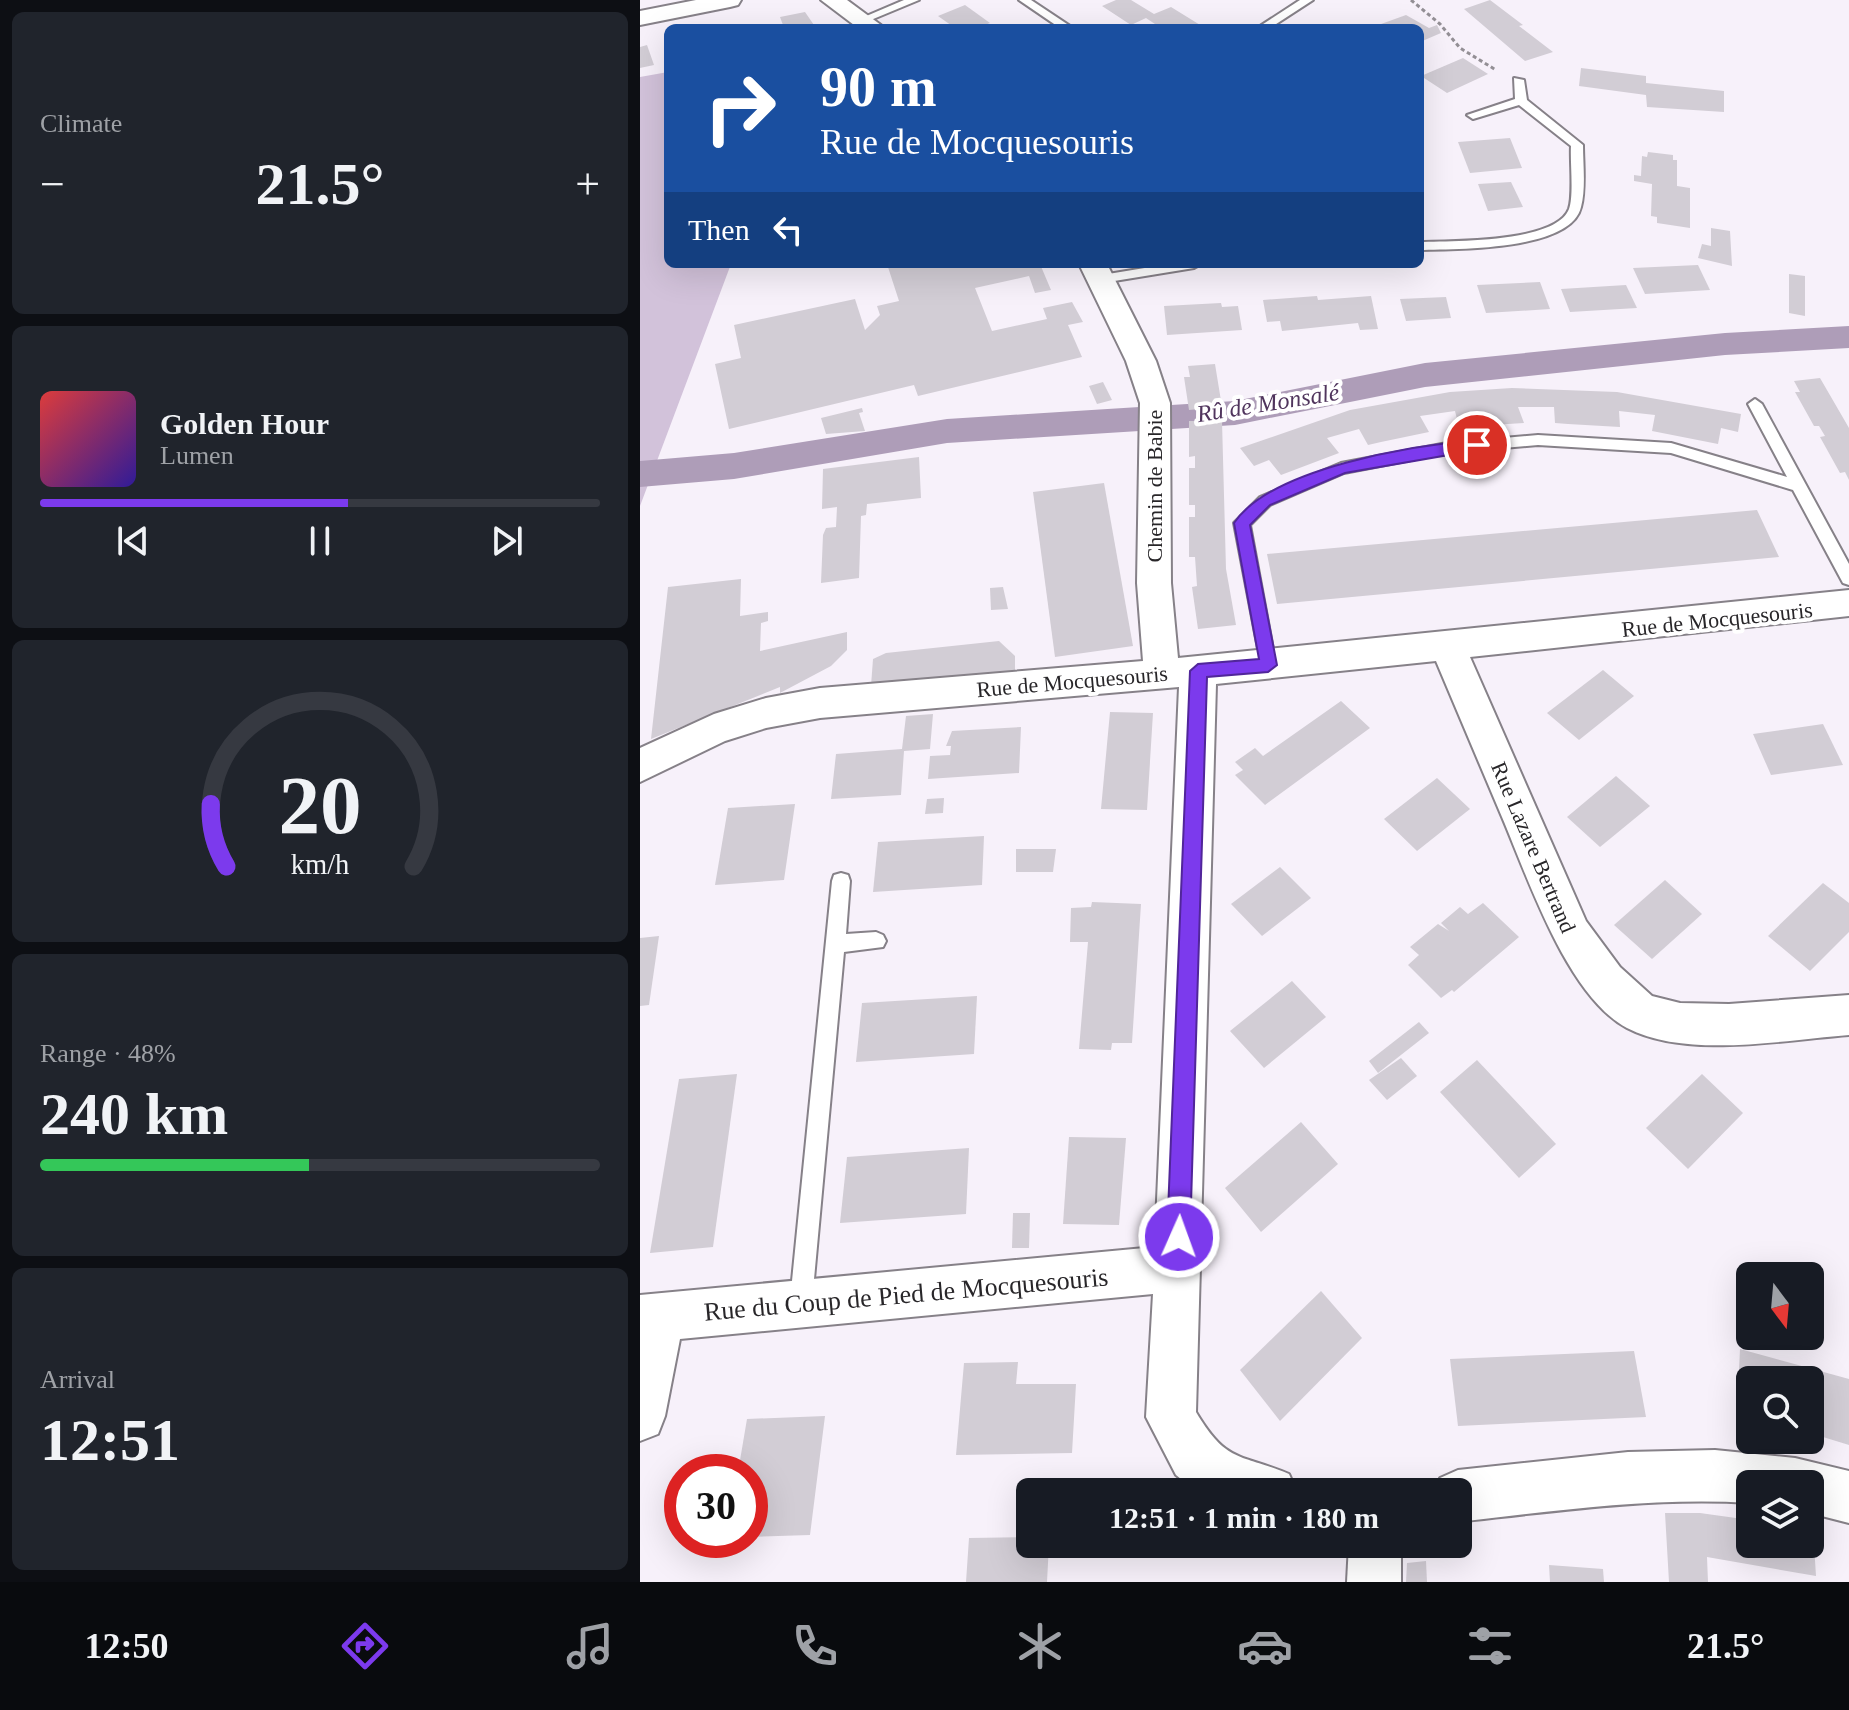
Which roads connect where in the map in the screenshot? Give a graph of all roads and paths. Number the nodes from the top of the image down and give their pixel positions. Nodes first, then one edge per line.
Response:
1 (730, 0) edge
2 (832, 0) edge
3 (914, 0) edge
4 (1024, 0) edge
5 (1308, 0) edge
6 (1411, 0) edge
7 (640, 18) edge
8 (867, 24) edge
9 (1062, 24) edge
10 (1269, 24) edge
11 (1518, 80) joint
12 (1521, 101) junction
13 (1473, 115) dead end
14 (1424, 246) edge
15 (1139, 268) edge
16 (1097, 271) edge
17 (1755, 404) dead end
18 (1799, 486) junction
19 (1849, 579) edge
20 (1849, 603) edge
21 (1448, 647) junction
22 (1268, 665) junction
23 (1180, 672) junction
24 (640, 766) edge
25 (841, 881) dead end
26 (876, 941) dead end
27 (835, 944) junction
28 (1849, 1015) edge
29 (1178, 1268) junction
30 (800, 1304) junction
31 (650, 1318) edge
32 (640, 1416) edge
33 (1736, 1477) edge
34 (1221, 1478) edge
35 (1824, 1491) edge
36 (1472, 1495) edge
37 (1849, 1497) edge
38 (1375, 1558) edge
39 (1374, 1582) edge

1 - 7 street
2 - 8 street
3 - 8 lane
4 - 9 lane
5 - 10 lane
6 - 11 path
11 - 12 lane
12 - 13 lane
12 - 14 lane
15 - 16 lane
16 - 23 street, Chemin de Babie
17 - 18 lane
18 - 19 lane
18 - 22 lane
20 - 21 street, Rue de Mocquesouris
21 - 22 street, Rue de Mocquesouris
21 - 28 street, Rue Lazare Bertrand
22 - 23 street, Rue de Mocquesouris
23 - 24 street, Rue de Mocquesouris
23 - 29 street, Chemin de Babie
25 - 27 lane
26 - 27 lane
27 - 30 lane
29 - 30 street, Rue du Coup de Pied de Mocquesouris
29 - 34 street
30 - 31 street, Rue du Coup de Pied de Mocquesouris
31 - 32 street
33 - 36 street
35 - 37 street
38 - 39 street

